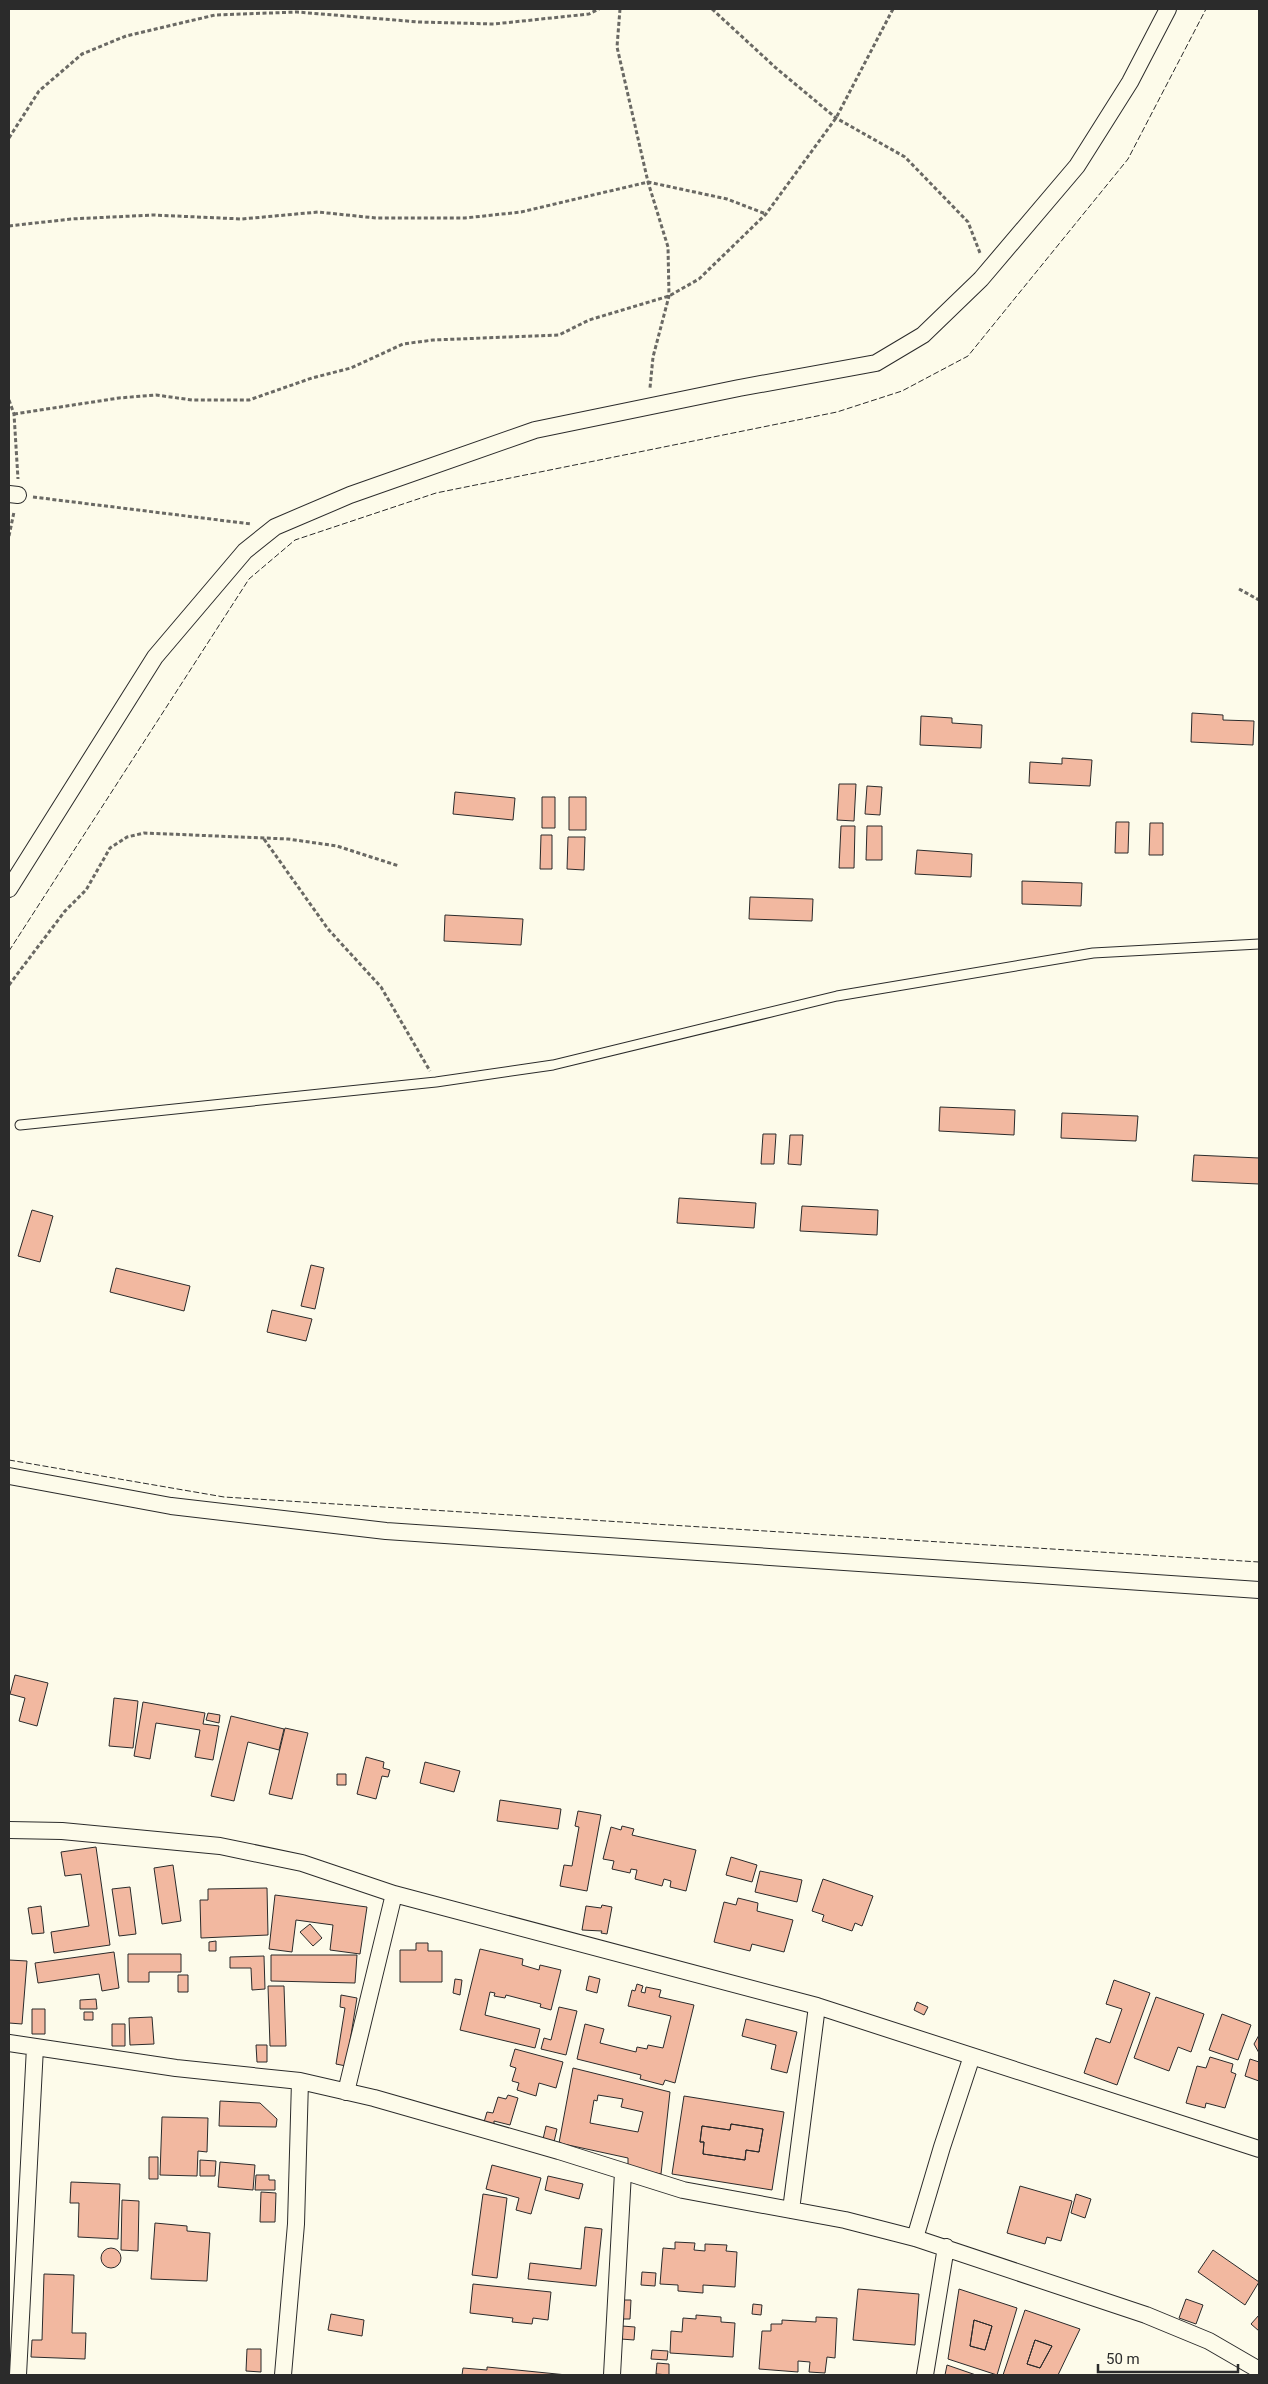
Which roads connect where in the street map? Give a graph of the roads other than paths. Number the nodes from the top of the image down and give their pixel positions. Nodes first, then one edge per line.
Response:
1 (1168, 9) edge
2 (9, 889) edge
3 (1259, 944) edge
4 (20, 1125) dead end
5 (9, 1476) edge
6 (1259, 1590) edge
7 (9, 1830) edge
8 (394, 1894) junction
9 (817, 2006) junction
10 (9, 2043) edge
11 (35, 2047) junction
12 (972, 2056) junction
13 (300, 2081) junction
14 (346, 2092) junction
15 (1259, 2149) edge
16 (623, 2172) junction
17 (791, 2210) junction
18 (916, 2238) junction
19 (946, 2247) junction
20 (284, 2369) edge
21 (1259, 2370) edge
22 (18, 2375) edge
23 (272, 2375) edge
24 (612, 2375) edge
25 (925, 2375) edge

1 - 2 street
3 - 4 lane
5 - 6 street
7 - 8 street
8 - 9 street
8 - 14 street
9 - 12 street
9 - 17 street
10 - 11 street
11 - 13 street
11 - 22 street
12 - 15 street
12 - 18 street
13 - 14 street
13 - 20 street
14 - 16 street
16 - 17 street
16 - 24 street
17 - 18 street
18 - 19 street
19 - 21 street
19 - 25 street
20 - 23 street

